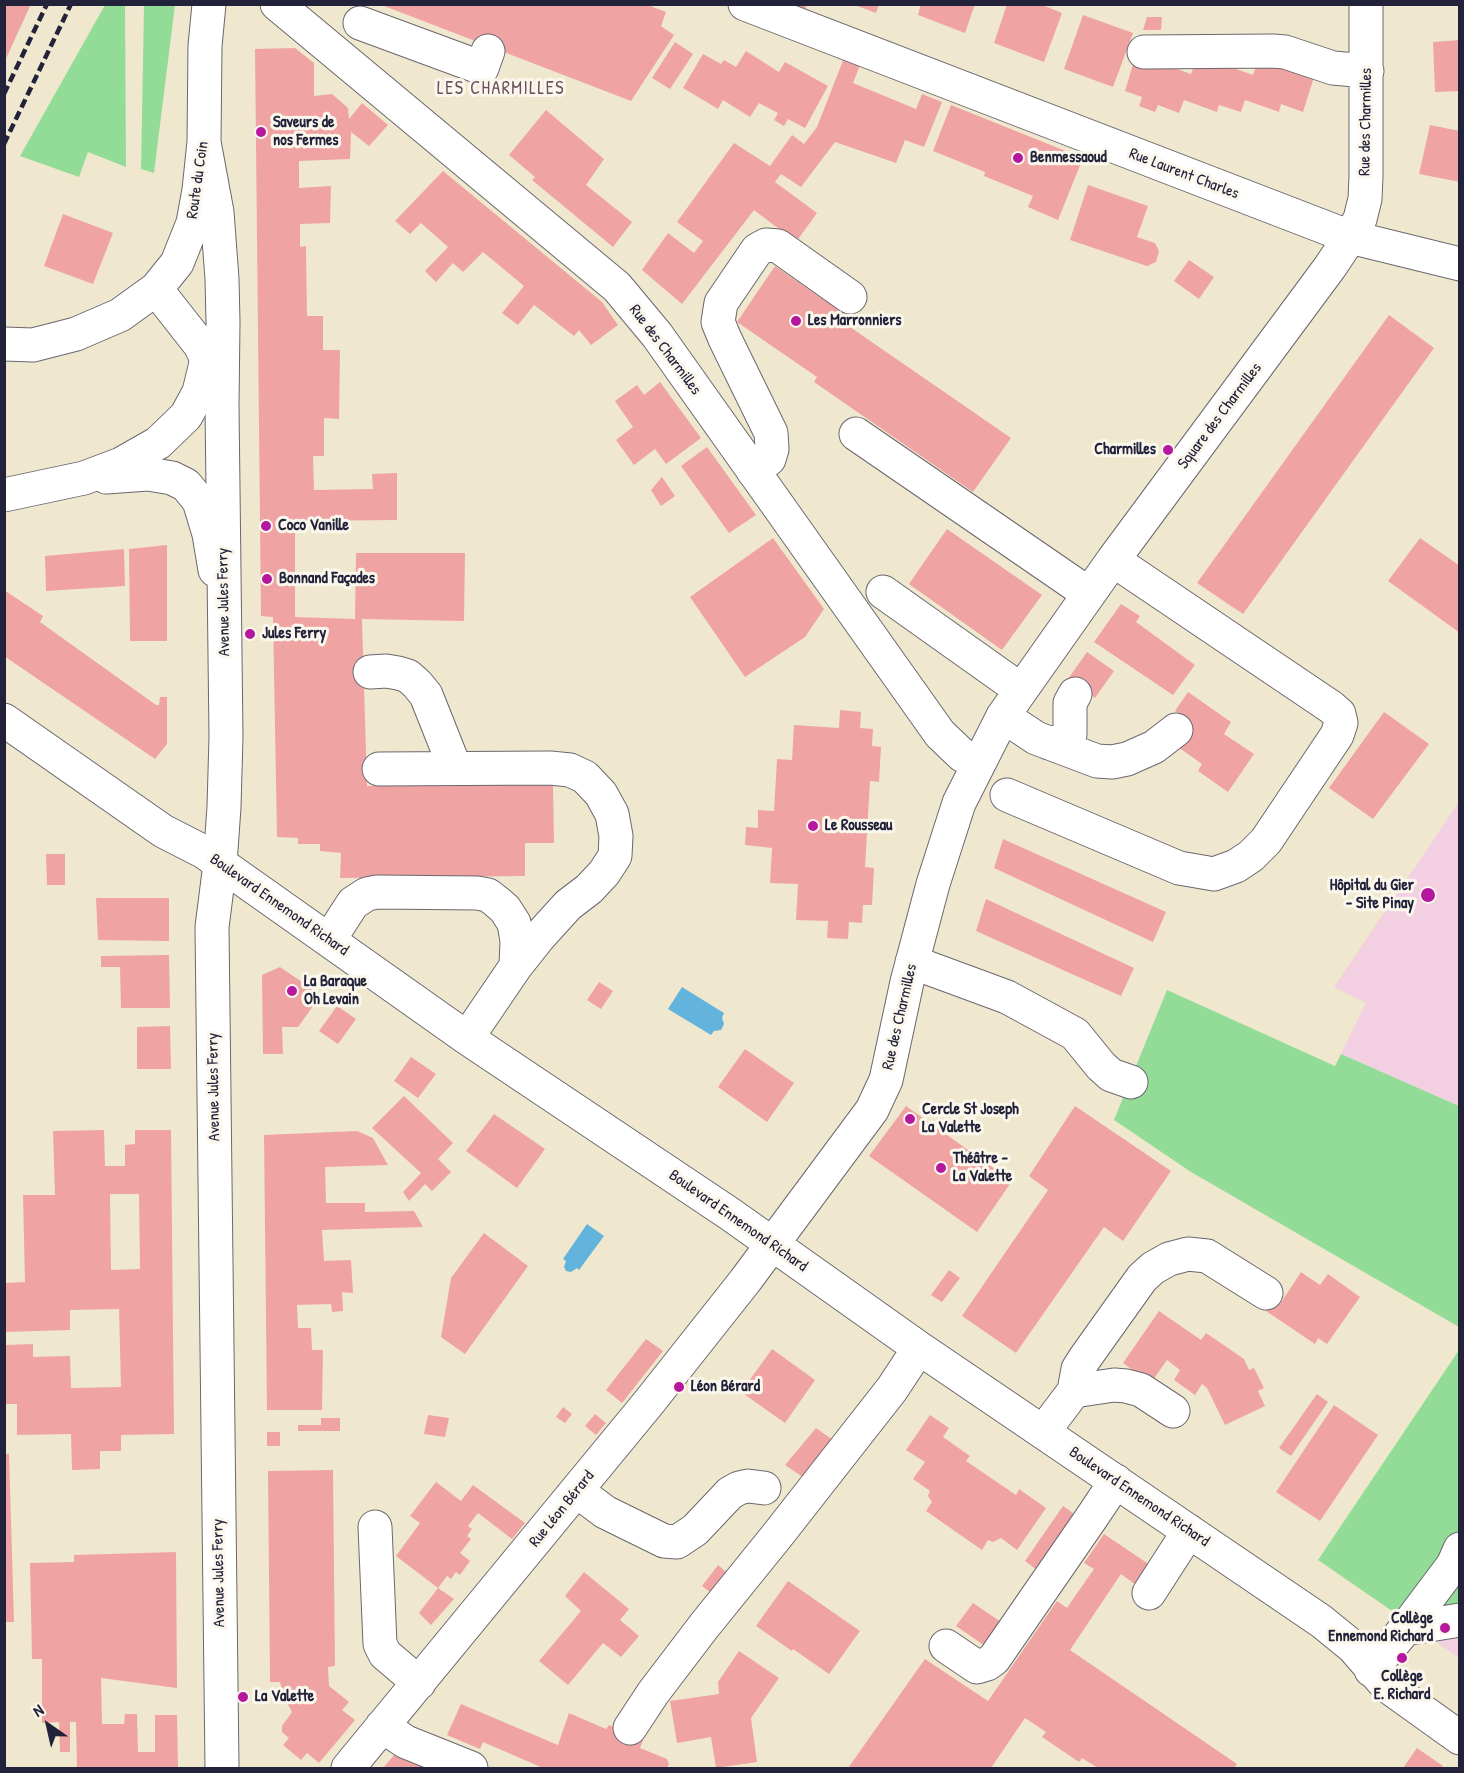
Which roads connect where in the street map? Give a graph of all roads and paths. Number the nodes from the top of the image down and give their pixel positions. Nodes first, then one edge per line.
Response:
1 (209, 4) edge
2 (277, 4) edge
3 (746, 4) edge
4 (1366, 4) edge
5 (488, 51) dead end
6 (1144, 52) dead end
7 (338, 55) junction
8 (1367, 71) junction
9 (204, 142) junction
10 (1350, 237) junction
11 (1460, 264) edge
12 (156, 289) junction
13 (850, 297) dead end
14 (4, 344) edge
15 (207, 359) junction
16 (222, 406) junction
17 (856, 434) dead end
18 (753, 471) junction
19 (84, 478) junction
20 (4, 495) edge
21 (1113, 561) junction
22 (883, 592) dead end
23 (1089, 594) junction
24 (225, 625) junction
25 (370, 672) dead end
26 (1021, 690) junction
27 (1075, 694) dead end
28 (1003, 716) junction
29 (4, 720) edge
30 (1176, 730) dead end
31 (1049, 743) junction
32 (978, 764) junction
33 (455, 768) junction
34 (379, 769) dead end
35 (1007, 795) dead end
36 (220, 864) junction
37 (329, 940) junction
38 (912, 963) junction
39 (516, 966) junction
40 (467, 1038) junction
41 (1131, 1082) dead end
42 (772, 1245) junction
43 (1266, 1293) dead end
44 (919, 1348) junction
45 (1074, 1391) junction
46 (1173, 1411) dead end
47 (1043, 1432) junction
48 (1116, 1481) junction
49 (764, 1488) dead end
50 (577, 1491) junction
51 (375, 1527) dead end
52 (1189, 1531) junction
53 (1460, 1549) edge
54 (1149, 1593) dead end
55 (1460, 1620) edge
56 (1405, 1629) junction
57 (946, 1646) dead end
58 (1371, 1670) junction
59 (418, 1683) junction
60 (382, 1726) junction
61 (630, 1728) dead end
62 (1459, 1736) edge
63 (222, 1768) edge
64 (348, 1768) edge
65 (471, 1768) edge

1 - 9 street, Route du Coin
2 - 7 street, Rue des Charmilles
3 - 10 street, Rue Laurent Charles
4 - 8 street, Rue des Charmilles
5 - 7 street
6 - 8 street
7 - 18 street, Rue des Charmilles
8 - 10 street, Rue des Charmilles
9 - 12 street, Route du Coin
9 - 16 street, Avenue Jules Ferry
10 - 11 street, Rue Laurent Charles
10 - 21 street, Square des Charmilles
12 - 14 street, Route du Coin
12 - 15 street, Avenue Jules Ferry
13 - 18 street
15 - 16 street, Avenue Jules Ferry
15 - 19 street
16 - 24 street, Avenue Jules Ferry
17 - 23 street
18 - 32 street, Rue des Charmilles
19 - 20 street
19 - 24 street
21 - 23 street, Square des Charmilles
21 - 35 street
22 - 26 street
23 - 26 street, Square des Charmilles
24 - 36 street, Avenue Jules Ferry
25 - 33 street
26 - 28 street, Rue des Charmilles
27 - 31 street
28 - 31 street
28 - 32 street, Rue des Charmilles
29 - 36 street, Boulevard Ennemond Richard
30 - 31 street
32 - 38 street, Rue des Charmilles
33 - 34 street
33 - 39 street
36 - 37 street, Boulevard Ennemond Richard
36 - 63 street, Avenue Jules Ferry
37 - 39 street
37 - 40 street, Boulevard Ennemond Richard
38 - 41 street
38 - 42 street, Rue des Charmilles
39 - 40 street
40 - 42 street, Boulevard Ennemond Richard
42 - 44 street, Boulevard Ennemond Richard
42 - 50 street, Rue Léon Bérard
43 - 45 street
44 - 47 street, Boulevard Ennemond Richard
44 - 61 street
45 - 46 street
45 - 47 street
47 - 48 street, Boulevard Ennemond Richard
48 - 52 street, Boulevard Ennemond Richard
48 - 57 street
49 - 50 street
50 - 59 street, Rue Léon Bérard
51 - 59 street
52 - 54 street
52 - 58 street, Boulevard Ennemond Richard
53 - 56 street
55 - 56 street
56 - 58 street
58 - 62 street, Boulevard Ennemond Richard
59 - 60 street, Rue Léon Bérard
60 - 64 street, Rue Léon Bérard
60 - 65 street

